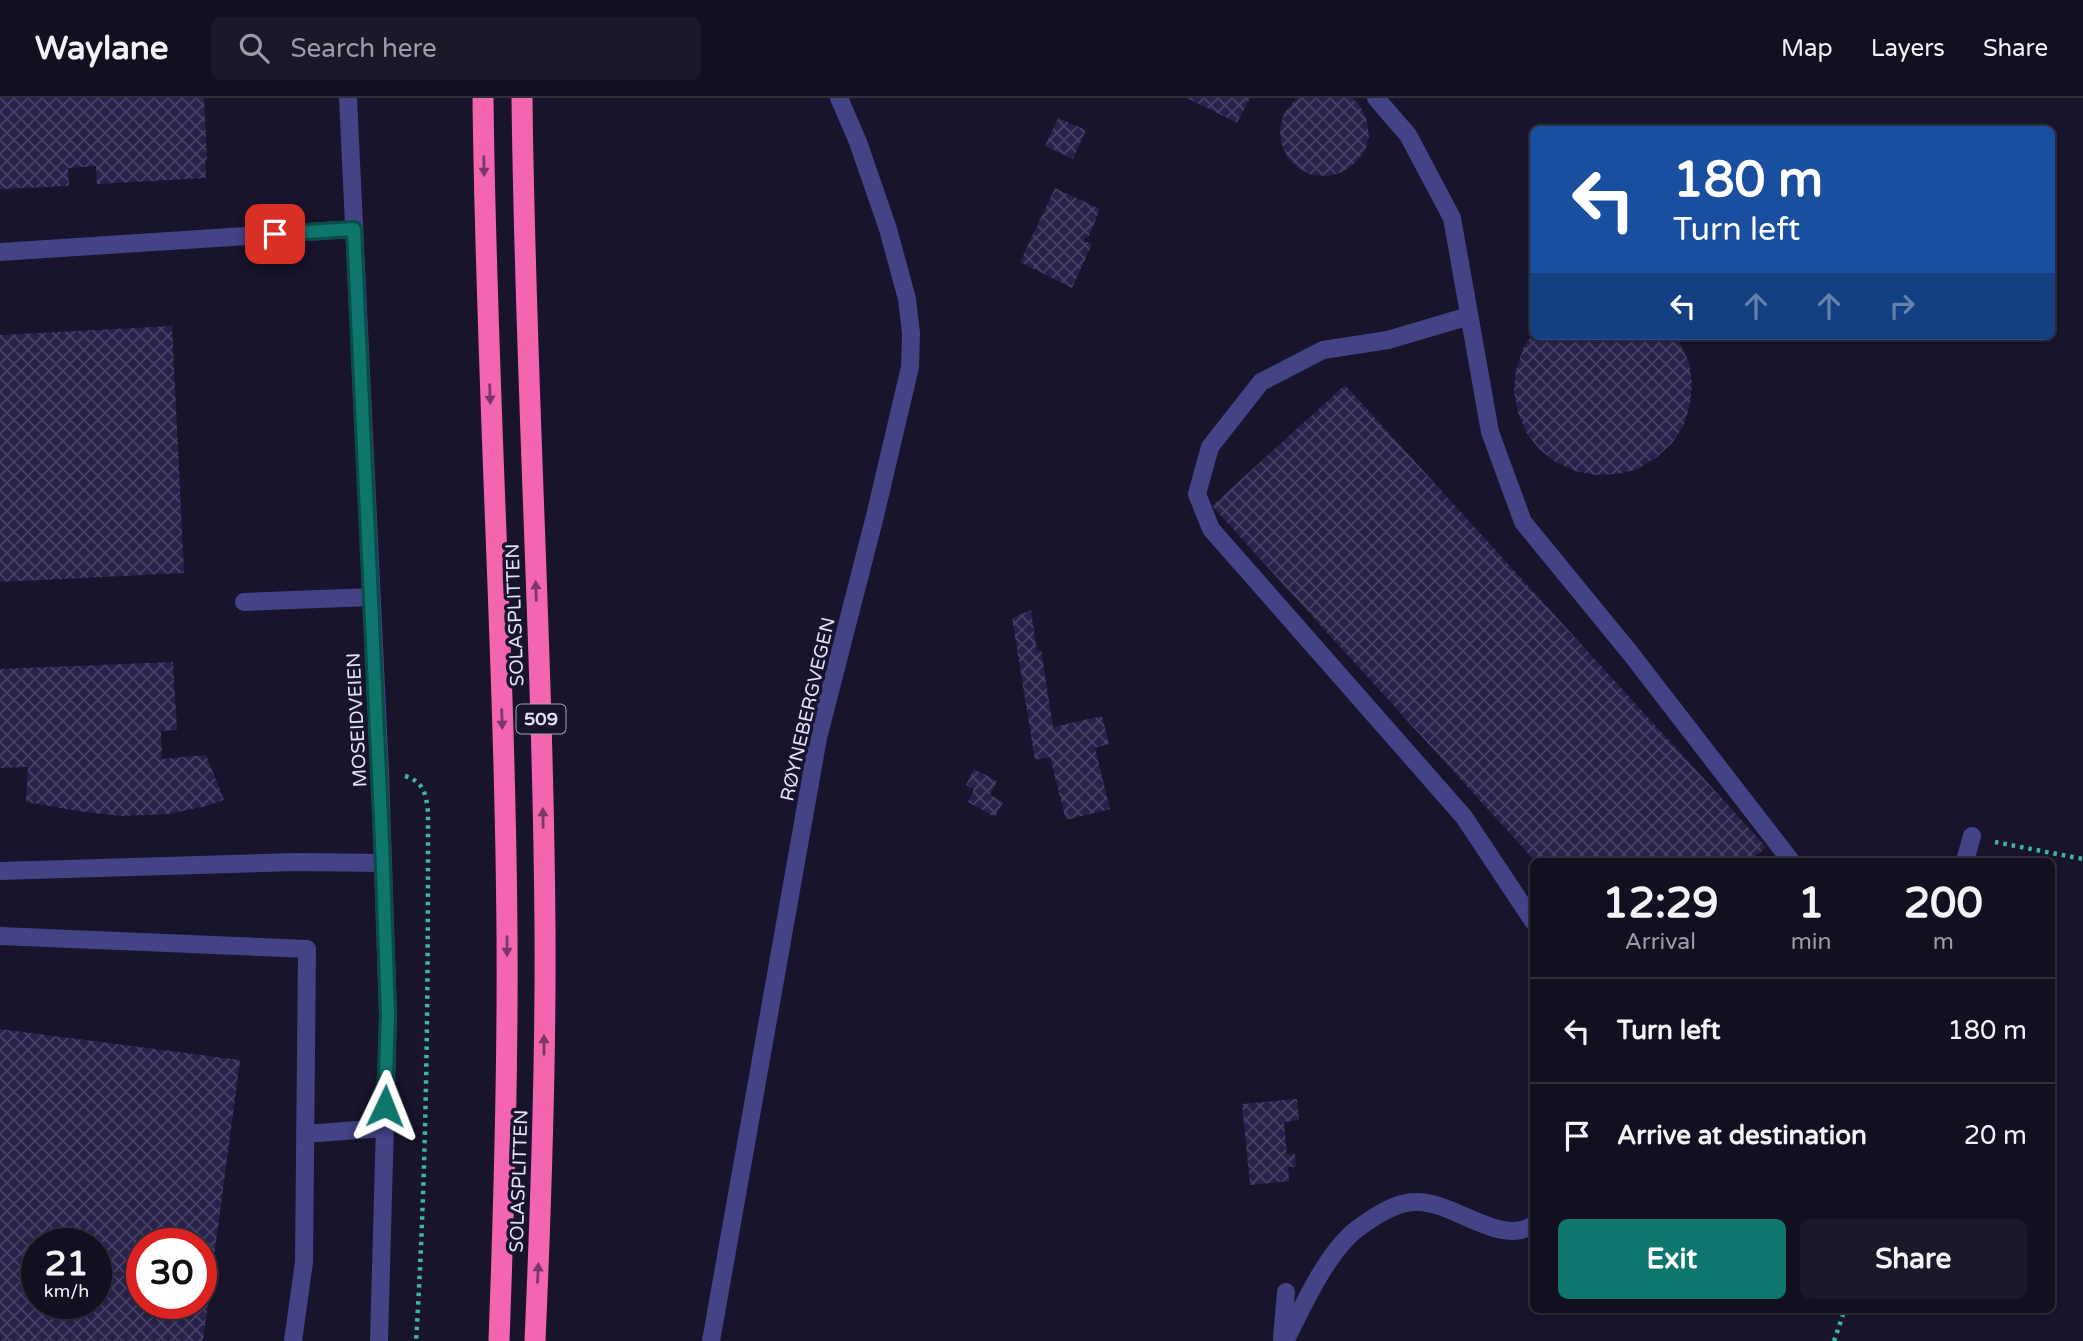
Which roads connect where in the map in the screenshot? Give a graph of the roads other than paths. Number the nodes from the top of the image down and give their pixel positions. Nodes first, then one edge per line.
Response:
1 (348, 98) edge
2 (483, 98) edge
3 (522, 98) edge
4 (839, 98) edge
5 (1376, 98) edge
6 (354, 229) junction
7 (0, 252) edge
8 (1469, 316) junction
9 (372, 597) junction
10 (244, 602) dead end
11 (1972, 836) road end
12 (1789, 858) edge
13 (1966, 858) edge
14 (383, 863) junction
15 (0, 871) edge
16 (1530, 916) edge
17 (0, 936) edge
18 (384, 1128) junction
19 (305, 1133) junction
20 (1530, 1227) edge
21 (1286, 1292) dead end
22 (293, 1341) edge
23 (379, 1341) edge
24 (499, 1341) edge
25 (535, 1341) edge
26 (710, 1341) edge
27 (1283, 1341) edge

1 - 6 street, MOSEIDVEIEN
2 -> 24 highway, SOLASPLITTEN / 509
25 -> 3 highway, SOLASPLITTEN / 509
4 - 26 street, RØYNEBERGVEGEN
5 - 8 street
6 - 7 street
6 - 9 street, MOSEIDVEIEN
8 - 12 street
8 - 16 street
9 - 10 street
9 - 14 street, MOSEIDVEIEN
11 - 13 street
14 - 15 street
14 - 18 street, MOSEIDVEIEN
17 - 19 street
18 - 19 street
18 - 23 street, MOSEIDVEIEN
19 - 22 street
20 - 27 street
21 - 27 street

